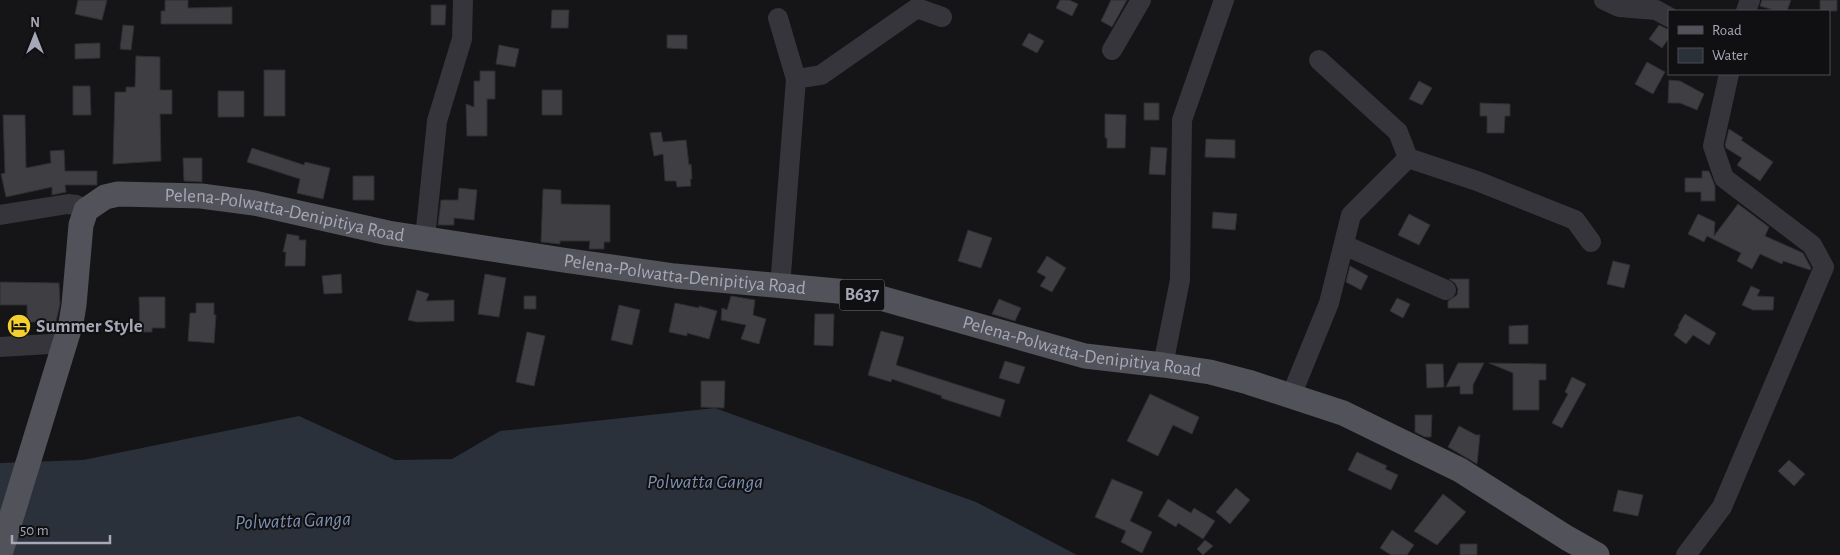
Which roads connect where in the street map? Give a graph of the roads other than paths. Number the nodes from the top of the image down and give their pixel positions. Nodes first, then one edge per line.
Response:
1 (463, 0) edge
2 (1141, 0) edge
3 (1224, 0) edge
4 (1604, 0) edge
5 (1668, 16) edge
6 (942, 17) dead end
7 (778, 18) dead end
8 (1112, 50) dead end
9 (1320, 60) dead end
10 (1729, 75) edge
11 (796, 79) junction
12 (1408, 158) junction
13 (86, 210) junction
14 (0, 215) edge
15 (425, 238) junction
16 (1591, 242) dead end
17 (1344, 245) junction
18 (780, 287) junction
19 (1446, 290) dead end
20 (66, 342) junction
21 (0, 348) edge
22 (1163, 365) junction
23 (1291, 396) junction
24 (0, 554) edge
25 (1597, 555) edge
26 (1686, 555) edge

1 - 15 street
2 - 8 street
3 - 22 street
4 - 5 street
6 - 11 street
7 - 11 street
9 - 12 street
10 - 26 street
11 - 18 street
12 - 16 street
12 - 17 street
13 - 14 street
13 - 15 main road, Pelena-Polwatta-Denipitiya Road / B637
13 - 20 main road
15 - 18 main road, Pelena-Polwatta-Denipitiya Road / B637
17 - 19 street
17 - 23 street
18 - 22 main road, Pelena-Polwatta-Denipitiya Road / B637
20 - 21 street
20 - 24 main road
22 - 23 main road, Pelena-Polwatta-Denipitiya Road / B637
23 - 25 main road, Pelena-Polwatta-Denipitiya Road / B637

